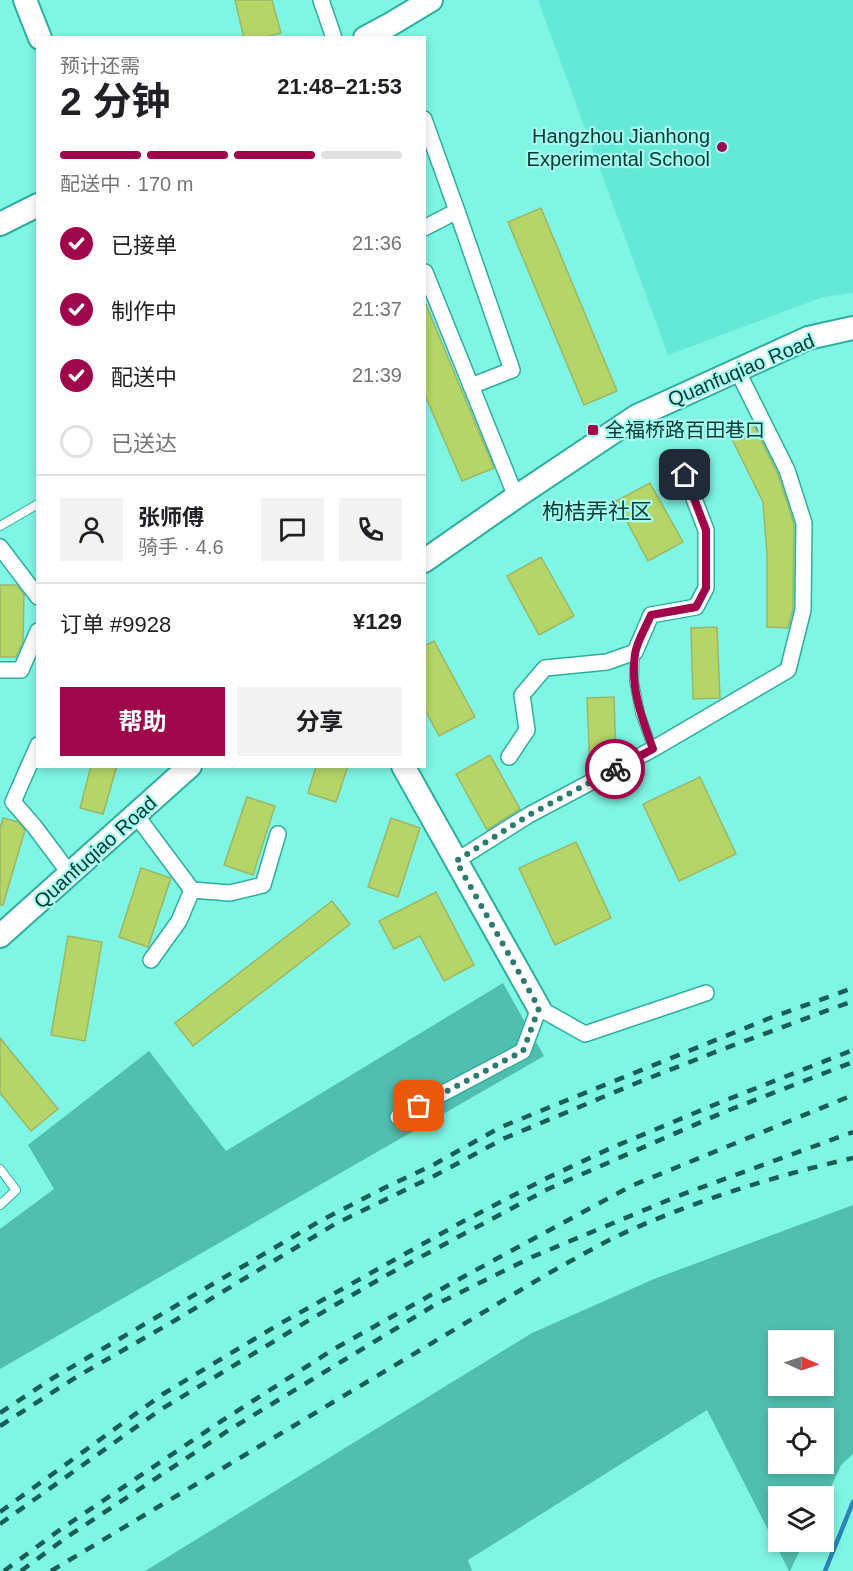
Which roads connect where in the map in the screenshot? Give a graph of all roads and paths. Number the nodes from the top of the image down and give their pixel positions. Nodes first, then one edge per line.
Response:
1 (25, 0) edge
2 (321, 0) edge
3 (430, 0) edge
4 (393, 31) edge
5 (39, 36) edge
6 (333, 36) edge
7 (372, 36) edge
8 (426, 125) edge
9 (36, 206) edge
10 (457, 212) junction
11 (0, 224) edge
12 (426, 227) edge
13 (426, 274) edge
14 (853, 328) edge
15 (737, 370) junction
16 (471, 386) junction
17 (685, 475) dead end
18 (516, 497) junction
19 (36, 505) edge
20 (0, 526) edge
21 (0, 548) edge
22 (426, 560) edge
23 (36, 594) edge
24 (36, 636) edge
25 (635, 652) junction
26 (0, 670) edge
27 (36, 749) edge
28 (653, 749) junction
29 (509, 757) dead end
30 (188, 768) edge
31 (404, 768) edge
32 (7, 803) edge
33 (136, 815) junction
34 (278, 834) dead end
35 (456, 861) junction
36 (70, 874) junction
37 (192, 890) junction
38 (0, 936) edge
39 (150, 960) dead end
40 (706, 993) dead end
41 (539, 1008) junction
42 (398, 1117) dead end
43 (0, 1169) edge
44 (0, 1204) edge

1 - 5 street
2 - 6 street
3 - 4 street
4 - 7 street
8 - 10 street
9 - 11 street
10 - 12 street
10 - 16 street
13 - 16 street
14 - 15 street, Quanfuqiao Road
15 - 18 street, Quanfuqiao Road
15 - 28 street
16 - 18 street
17 - 25 street
18 - 22 street, Quanfuqiao Road
19 - 20 lane
21 - 23 street
24 - 26 street
25 - 28 lane
25 - 29 street
27 - 32 street
28 - 35 street
30 - 33 street, Quanfuqiao Road
31 - 35 street
32 - 36 street
33 - 36 street, Quanfuqiao Road
33 - 37 street
34 - 37 street
35 - 41 street
36 - 38 street, Quanfuqiao Road
37 - 39 street
40 - 41 street
41 - 42 street
43 - 44 lane

